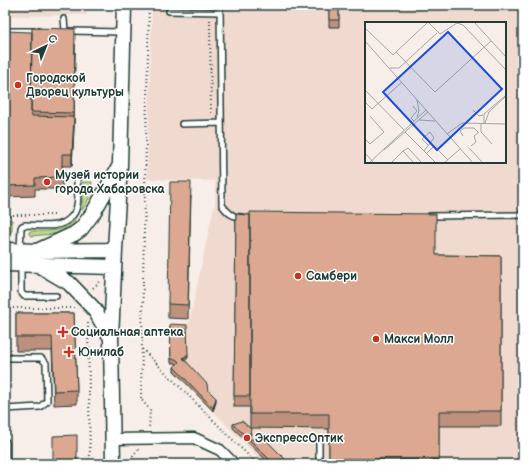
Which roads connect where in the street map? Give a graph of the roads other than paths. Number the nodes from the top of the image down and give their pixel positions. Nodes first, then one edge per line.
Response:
1 (220, 5) edge
2 (125, 8) edge
3 (169, 11) dead end
4 (220, 12) junction
5 (64, 19) dead end
6 (5, 31) edge
7 (42, 31) edge
8 (58, 31) edge
9 (65, 31) junction
10 (123, 32) junction
11 (221, 123) junction
12 (182, 124) dead end
13 (120, 165) junction
14 (77, 180) dead end
15 (523, 215) edge
16 (427, 216) edge
17 (245, 217) edge
18 (5, 250) edge
19 (115, 250) junction
20 (20, 257) junction
21 (37, 258) junction
22 (5, 264) edge
23 (114, 267) junction
24 (56, 296) dead end
25 (111, 338) junction
26 (5, 358) edge
27 (5, 409) edge
28 (112, 439) junction
29 (5, 442) edge
30 (319, 442) dead end
31 (6, 464) edge
32 (113, 464) edge
33 (234, 464) edge
34 (319, 464) edge

1 - 4 lane
2 - 10 main road
3 - 4 lane
4 - 11 lane
5 - 9 lane
6 - 7 lane
8 - 9 lane
9 - 10 lane
10 - 13 main road
11 - 12 lane
11 - 17 lane
13 - 19 main road
13 - 21 main road
14 - 20 lane
15 - 16 lane
18 - 20 main road
19 - 21 main road
19 - 23 main road
20 - 21 main road
20 - 22 main road
20 - 24 lane
21 - 23 main road
21 - 25 main road
23 - 25 main road
25 - 28 main road
26 - 27 lane
28 - 32 main road
28 - 33 street
29 - 31 lane
30 - 34 lane

